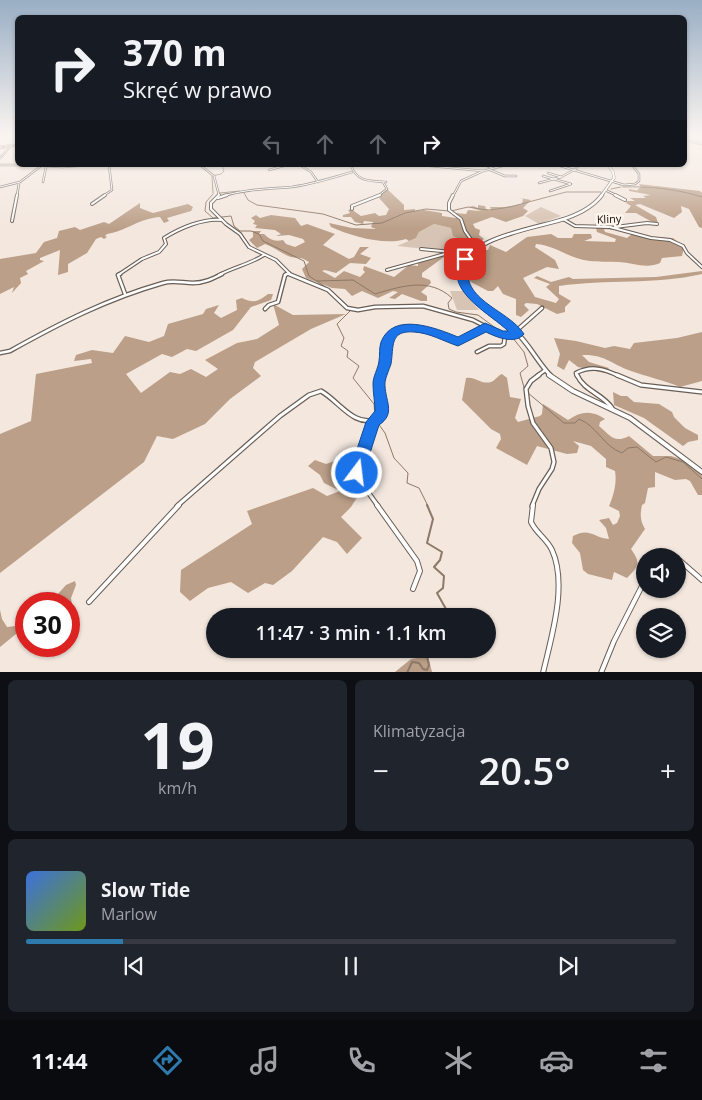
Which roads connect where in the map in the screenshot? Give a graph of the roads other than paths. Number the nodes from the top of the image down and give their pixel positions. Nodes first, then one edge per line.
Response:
1 (40, 167) edge
2 (46, 167) edge
3 (109, 167) edge
4 (202, 167) edge
5 (280, 167) edge
6 (303, 167) edge
7 (351, 167) edge
8 (442, 167) edge
9 (490, 167) edge
10 (500, 167) edge
11 (564, 167) edge
12 (577, 167) edge
13 (609, 167) edge
14 (634, 167) edge
15 (494, 169) junction
16 (269, 170) dead end
17 (490, 170) junction
18 (574, 170) junction
19 (483, 171) junction
20 (352, 172) junction
21 (548, 173) dead end
22 (516, 176) dead end
23 (543, 176) dead end
24 (561, 176) junction
25 (555, 178) junction
26 (20, 182) junction
27 (43, 182) dead end
28 (318, 182) junction
29 (612, 182) junction
30 (540, 183) dead end
31 (0, 186) edge
32 (605, 190) junction
33 (550, 191) dead end
34 (218, 198) junction
35 (625, 200) dead end
36 (92, 204) dead end
37 (352, 209) dead end
38 (220, 219) junction
39 (563, 219) junction
40 (12, 221) dead end
41 (657, 224) dead end
42 (610, 227) junction
43 (476, 248) junction
44 (421, 249) dead end
45 (452, 252) junction
46 (264, 255) junction
47 (702, 267) edge
48 (387, 270) dead end
49 (289, 273) junction
50 (125, 294) junction
51 (542, 308) dead end
52 (265, 309) dead end
53 (485, 327) junction
54 (517, 333) junction
55 (506, 336) junction
56 (477, 352) dead end
57 (0, 353) edge
58 (544, 371) junction
59 (702, 392) edge
60 (612, 408) junction
61 (373, 422) junction
62 (702, 472) edge
63 (686, 566) edge
64 (702, 580) edge
65 (413, 589) dead end
66 (636, 598) edge
67 (89, 602) dead end
68 (543, 672) edge
69 (601, 672) edge

1 - 26 street
2 - 27 street
3 - 36 street
4 - 34 street
5 - 16 street
6 - 28 street
7 - 20 street
8 - 19 street
9 - 15 street
10 - 15 street
11 - 18 street
12 - 18 street
13 - 29 main road
14 - 29 street
15 - 17 street
17 - 19 street
17 - 22 street
18 - 24 street
18 - 29 street
19 - 43 street
20 - 28 street
20 - 37 street
21 - 24 street
23 - 25 street
24 - 25 street
25 - 30 street
25 - 33 street
26 - 31 street
26 - 40 street
28 - 34 street
29 - 32 main road
32 - 35 street
32 - 39 main road
34 - 38 street
38 - 46 street
38 - 50 street
39 - 42 street, Kliny
39 - 43 main road
41 - 42 street, Kliny
42 - 47 street
43 - 45 street
43 - 54 main road
44 - 45 street
45 - 48 street
46 - 49 street
46 - 50 street
49 - 52 street
49 - 53 street
50 - 57 street
51 - 54 street
53 - 55 street
53 - 61 street
54 - 55 street
54 - 58 main road
55 - 56 street
58 - 60 main road
58 - 68 street
59 - 60 street
60 - 62 main road
61 - 65 street
61 - 67 street
63 - 64 street
66 - 69 street

